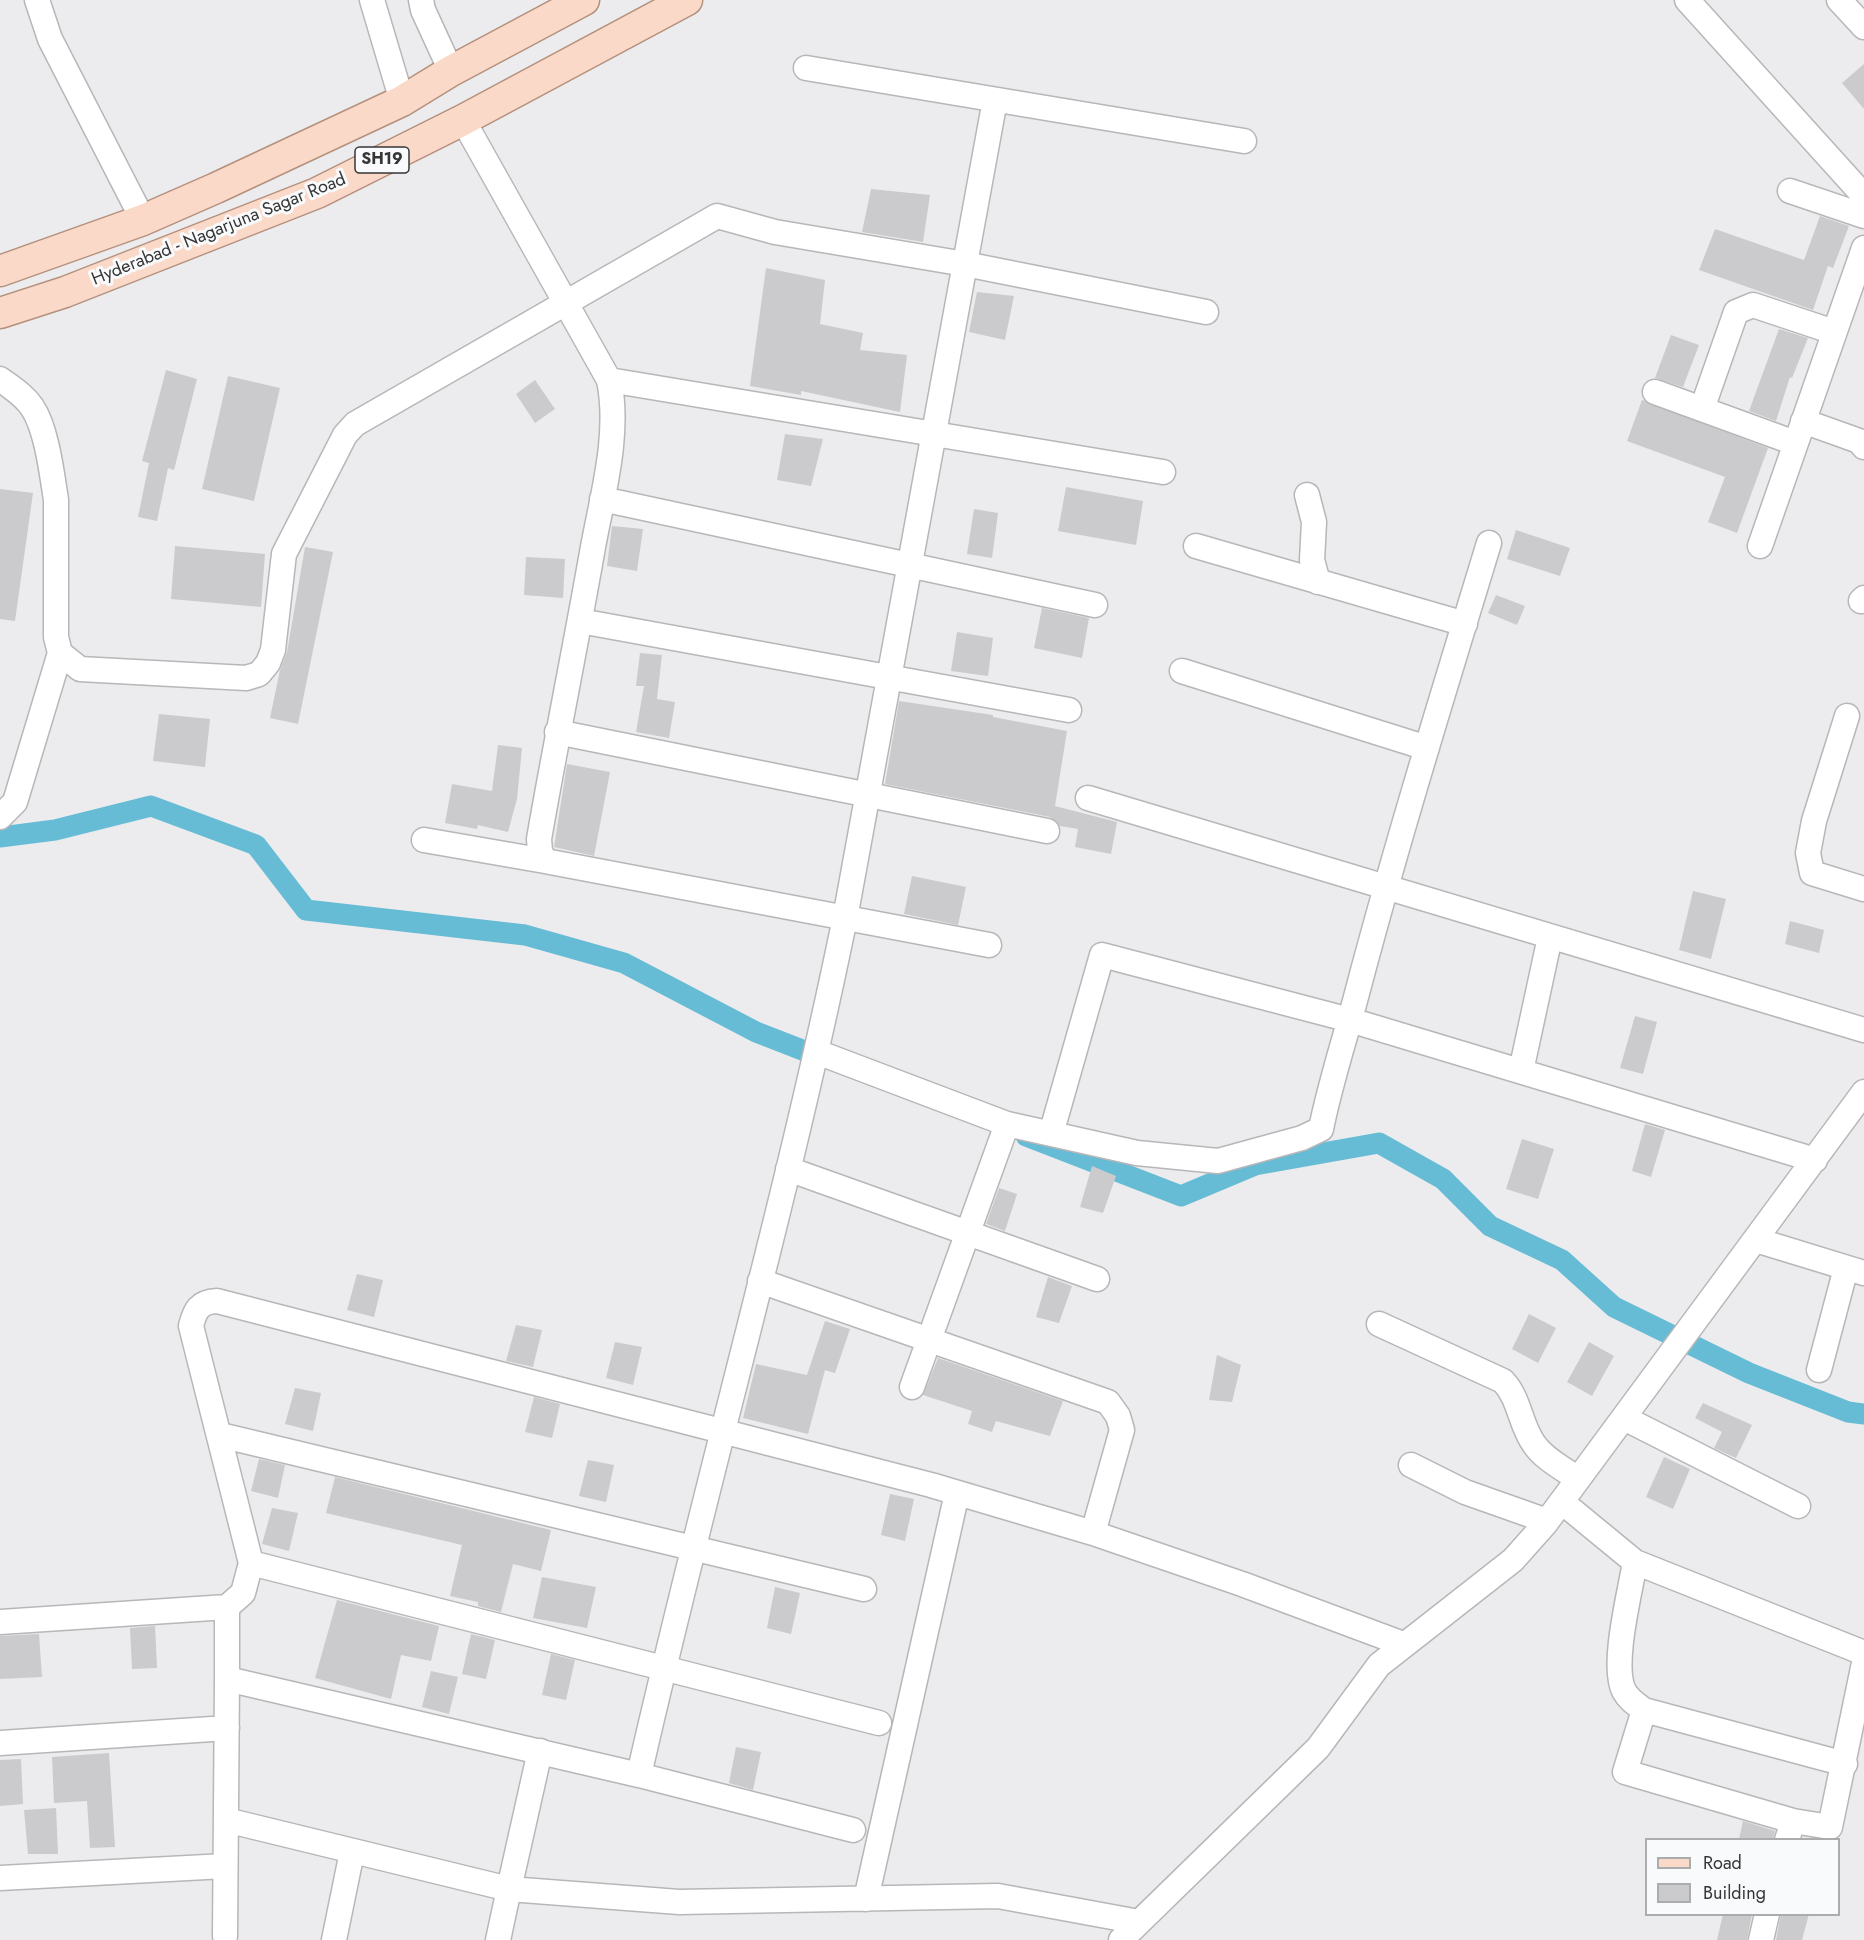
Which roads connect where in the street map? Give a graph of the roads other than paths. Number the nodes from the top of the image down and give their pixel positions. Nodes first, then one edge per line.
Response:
1 (37, 0) edge
2 (372, 0) edge
3 (421, 0) edge
4 (584, 0) edge
5 (687, 0) edge
6 (1687, 0) edge
7 (1839, 0) edge
8 (1864, 27) edge
9 (806, 68) dead end
10 (451, 71) junction
11 (995, 99) junction
12 (402, 101) junction
13 (463, 120) junction
14 (1244, 141) dead end
15 (1790, 191) dead end
16 (1864, 196) edge
17 (1864, 216) edge
18 (143, 220) junction
19 (1864, 248) edge
20 (965, 264) junction
21 (0, 271) edge
22 (1855, 300) edge
23 (565, 303) junction
24 (1206, 312) dead end
25 (0, 313) edge
26 (1834, 332) junction
27 (0, 379) edge
28 (609, 380) junction
29 (1655, 392) dead end
30 (1702, 409) junction
31 (1799, 432) junction
32 (934, 434) junction
33 (1864, 447) edge
34 (1163, 472) dead end
35 (1307, 495) dead end
36 (602, 499) junction
37 (1489, 543) dead end
38 (1196, 546) dead end
39 (1760, 546) dead end
40 (910, 565) junction
41 (1318, 582) junction
42 (1095, 604) dead end
43 (580, 621) junction
44 (1465, 624) junction
45 (60, 653) junction
46 (1182, 671) dead end
47 (889, 677) junction
48 (1070, 710) dead end
49 (1847, 716) dead end
50 (557, 732) junction
51 (1427, 748) junction
52 (868, 795) junction
53 (1088, 798) dead end
54 (0, 818) edge
55 (1047, 831) dead end
56 (424, 840) dead end
57 (545, 861) junction
58 (1385, 887) junction
59 (1864, 889) edge
60 (845, 918) junction
61 (1550, 937) junction
62 (989, 945) dead end
63 (1350, 1020) junction
64 (1864, 1030) edge
65 (817, 1052) junction
66 (1521, 1071) junction
67 (1863, 1096) edge
68 (1007, 1124) junction
69 (1051, 1134) junction
70 (1815, 1160) junction
71 (788, 1169) junction
72 (968, 1233) junction
73 (1756, 1240) junction
74 (1855, 1270) edge
75 (1097, 1279) dead end
76 (759, 1281) junction
77 (1379, 1324) dead end
78 (929, 1341) junction
79 (1819, 1370) dead end
80 (912, 1387) dead end
81 (1624, 1418) junction
82 (721, 1432) junction
83 (220, 1435) junction
84 (1412, 1465) dead end
85 (1578, 1479) junction
86 (957, 1493) junction
87 (1562, 1502) junction
88 (1798, 1506) dead end
89 (1547, 1521) junction
90 (1093, 1533) junction
91 (692, 1548) junction
92 (1635, 1562) junction
93 (251, 1563) junction
94 (864, 1589) dead end
95 (227, 1607) junction
96 (0, 1622) edge
97 (1403, 1644) junction
98 (1864, 1653) edge
99 (1864, 1664) edge
100 (664, 1668) junction
101 (227, 1679) junction
102 (1644, 1710) junction
103 (879, 1723) dead end
104 (227, 1728) junction
105 (0, 1743) edge
106 (540, 1751) junction
107 (1845, 1764) junction
108 (639, 1775) junction
109 (226, 1820) junction
110 (853, 1830) dead end
111 (1790, 1830) edge
112 (352, 1852) junction
113 (225, 1866) junction
114 (0, 1878) edge
115 (509, 1889) junction
116 (866, 1899) junction
117 (1767, 1916) edge
118 (1140, 1922) junction
119 (225, 1936) dead end
120 (334, 1940) edge
121 (498, 1940) edge
122 (1121, 1940) edge
123 (1761, 1940) edge

1 - 18 street
2 - 12 street
3 - 10 street
4 - 10 main road, Hyderabad - Nagarjuna Sagar Road / SH19
5 - 13 main road, Hyderabad - Nagarjuna Sagar Road / SH19
6 - 16 street
7 - 8 street
9 - 11 street
10 - 12 main road, Hyderabad - Nagarjuna Sagar Road / SH19
11 - 14 street
11 - 20 street
12 - 18 main road, Hyderabad - Nagarjuna Sagar Road / SH19
13 - 23 street
13 - 25 main road, Hyderabad - Nagarjuna Sagar Road / SH19
15 - 17 street
18 - 21 main road, Hyderabad - Nagarjuna Sagar Road / SH19
19 - 22 street
20 - 23 street
20 - 24 street
20 - 32 street
22 - 26 street
23 - 28 street
23 - 45 street
26 - 30 street
26 - 31 street
27 - 45 street
28 - 32 street
28 - 36 street
29 - 30 street
30 - 31 street
31 - 33 street
31 - 39 street
32 - 34 street
32 - 40 street
35 - 41 street
36 - 40 street
36 - 43 street
37 - 44 street
38 - 41 street
40 - 42 street
40 - 47 street
41 - 44 street
43 - 47 street
43 - 50 street
44 - 51 street
45 - 54 street
46 - 51 street
47 - 48 street
47 - 52 street
49 - 59 street
50 - 52 street
50 - 57 street
51 - 58 street
52 - 55 street
52 - 60 street
53 - 58 street
56 - 57 street
57 - 60 street
58 - 61 street
58 - 63 street
60 - 62 street
60 - 65 street
61 - 64 street
61 - 66 street
63 - 66 street
63 - 69 street
63 - 69 street
65 - 68 street
65 - 71 street
66 - 70 street
67 - 70 street
68 - 69 street
68 - 72 street
70 - 73 street
71 - 72 street
71 - 76 street
72 - 75 street
72 - 78 street
73 - 74 street
73 - 81 street
74 - 79 street
76 - 78 street
76 - 82 street
77 - 85 street
78 - 80 street
78 - 90 street
81 - 85 street
81 - 88 street
82 - 83 street
82 - 86 street
82 - 91 street
83 - 91 street
83 - 93 street
84 - 89 street
85 - 87 street
86 - 90 street
86 - 116 street
87 - 89 street
87 - 92 street
89 - 97 street
90 - 97 street
91 - 94 street
91 - 100 street
92 - 98 street
92 - 102 street
93 - 95 street
93 - 100 street
95 - 96 street
95 - 101 street
97 - 118 street
99 - 107 street
100 - 103 street
100 - 108 street
101 - 104 street
101 - 106 street
102 - 107 street
102 - 111 street
104 - 105 street
104 - 109 street
106 - 108 street
106 - 115 street
107 - 111 street
108 - 110 street
109 - 112 street
109 - 113 street
112 - 115 street
112 - 120 street
113 - 114 street
113 - 119 street
115 - 116 street
115 - 121 street
116 - 118 street
117 - 123 street
118 - 122 street

